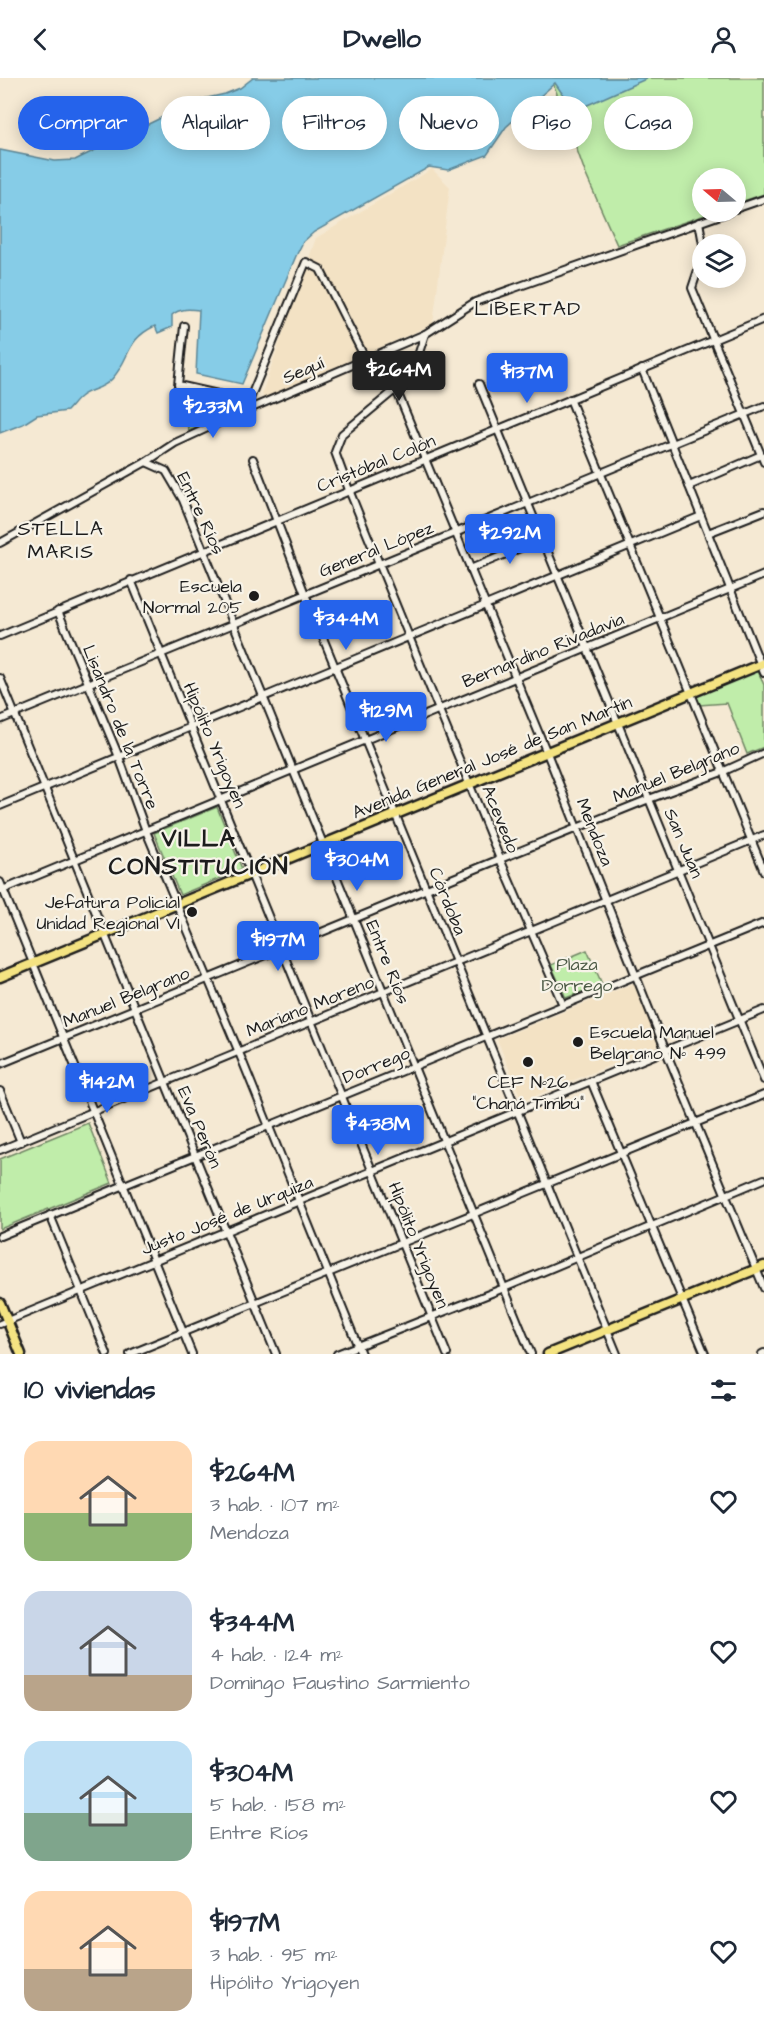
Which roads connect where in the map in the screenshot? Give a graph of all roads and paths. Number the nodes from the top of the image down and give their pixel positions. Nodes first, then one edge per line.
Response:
1 (764, 199) edge
2 (746, 205) edge
3 (699, 222) joint
4 (701, 234) edge
5 (692, 288) edge
6 (764, 319) edge
7 (184, 326) dead end
8 (425, 334) junction
9 (713, 340) junction
10 (366, 360) junction
11 (642, 369) junction
12 (479, 384) dead end
13 (396, 389) junction
14 (570, 399) junction
15 (243, 400) junction
16 (764, 406) edge
17 (240, 413) junction
18 (744, 414) junction
19 (498, 430) junction
20 (672, 445) junction
21 (761, 455) junction
22 (254, 459) dead end
23 (426, 459) junction
24 (146, 462) junction
25 (764, 462) edge
26 (600, 472) junction
27 (689, 486) junction
28 (349, 490) junction
29 (528, 504) junction
30 (764, 511) edge
31 (701, 516) junction
32 (276, 522) junction
33 (455, 533) junction
34 (708, 533) junction
35 (542, 539) junction
36 (0, 543) edge
37 (631, 547) junction
38 (203, 551) junction
39 (380, 564) junction
40 (470, 569) junction
41 (764, 575) edge
42 (557, 577) junction
43 (131, 580) junction
44 (731, 588) junction
45 (305, 594) junction
46 (485, 607) junction
47 (58, 611) junction
48 (660, 618) junction
49 (232, 623) junction
50 (0, 636) edge
51 (410, 637) junction
52 (588, 649) junction
53 (160, 654) junction
54 (763, 667) edge
55 (336, 668) junction
56 (515, 677) junction
57 (0, 678) edge
58 (87, 684) junction
59 (689, 693) junction
60 (263, 698) junction
61 (440, 710) junction
62 (15, 714) junction
63 (0, 720) edge
64 (618, 723) junction
65 (190, 727) junction
66 (364, 739) junction
67 (547, 753) junction
68 (764, 753) edge
69 (119, 757) junction
70 (293, 769) junction
71 (722, 772) junction
72 (471, 784) junction
73 (45, 788) junction
74 (649, 799) junction
75 (222, 800) junction
76 (0, 806) edge
77 (396, 814) junction
78 (577, 828) junction
79 (146, 831) junction
80 (764, 835) edge
81 (752, 840) junction
82 (325, 844) junction
83 (500, 859) junction
84 (75, 860) junction
85 (679, 870) junction
86 (764, 871) edge
87 (251, 874) junction
88 (0, 882) edge
89 (427, 889) junction
90 (2, 890) edge
91 (606, 900) junction
92 (176, 905) junction
93 (354, 919) junction
94 (764, 923) edge
95 (532, 931) junction
96 (105, 934) junction
97 (710, 944) junction
98 (282, 949) junction
99 (456, 961) junction
100 (32, 963) junction
101 (637, 975) junction
102 (0, 977) edge
103 (208, 981) junction
104 (384, 992) junction
105 (563, 1005) junction
106 (136, 1009) junction
107 (764, 1010) edge
108 (739, 1020) junction
109 (311, 1022) junction
110 (487, 1036) junction
111 (64, 1038) junction
112 (665, 1049) junction
113 (238, 1050) junction
114 (0, 1064) edge
115 (414, 1066) junction
116 (764, 1080) edge
117 (165, 1081) junction
118 (591, 1081) junction
119 (0, 1091) edge
120 (764, 1095) edge
121 (341, 1096) junction
122 (518, 1111) junction
123 (93, 1112) junction
124 (697, 1123) junction
125 (268, 1125) junction
126 (446, 1140) junction
127 (21, 1142) junction
128 (0, 1150) edge
129 (621, 1153) junction
130 (196, 1156) junction
131 (373, 1172) junction
132 (764, 1179) edge
133 (547, 1183) junction
134 (123, 1186) junction
135 (727, 1195) junction
136 (299, 1201) junction
137 (474, 1213) junction
138 (50, 1215) junction
139 (652, 1226) junction
140 (226, 1231) junction
141 (0, 1236) edge
142 (402, 1243) junction
143 (576, 1256) junction
144 (154, 1260) junction
145 (760, 1268) edge
146 (329, 1273) junction
147 (504, 1288) junction
148 (764, 1288) edge
149 (81, 1290) junction
150 (682, 1300) junction
151 (0, 1303) edge
152 (255, 1303) junction
153 (432, 1315) junction
154 (4, 1322) edge
155 (607, 1330) junction
156 (183, 1332) junction
157 (358, 1346) junction
158 (21, 1354) edge
159 (107, 1354) edge
160 (130, 1354) edge
161 (192, 1354) edge
162 (276, 1354) edge
163 (337, 1354) edge
164 (361, 1354) edge
165 (447, 1354) edge
166 (531, 1354) edge
167 (548, 1354) edge
168 (617, 1354) edge
169 (705, 1354) edge

1 - 2 street
3 - 4 street
3 - 8 street, Seguí
5 - 9 street
6 - 9 street, Cristóbal Colón
7 - 15 street
8 - 10 street, Seguí
8 - 13 street, Acevedo
9 - 11 street, Cristóbal Colón
9 - 18 street
10 - 15 street
10 - 17 street, Seguí
11 - 14 street, Cristóbal Colón
11 - 20 street
12 - 19 street, San Juan
13 - 23 street, Mendoza
13 - 28 street, Acevedo
14 - 19 street, Cristóbal Colón
14 - 26 street
15 - 17 street
16 - 18 street, General López
17 - 24 street, Seguí
18 - 20 street, General López
18 - 21 street
19 - 23 street, Cristóbal Colón
19 - 29 street, San Juan
20 - 26 street, General López
20 - 27 street
21 - 25 street
21 - 27 street
22 - 32 street, Córdoba
23 - 28 street, Cristóbal Colón
23 - 33 street, Mendoza
24 - 36 street, Seguí
24 - 38 street, Entre Ríos
26 - 29 street, General López
26 - 37 street
27 - 31 street
28 - 32 street, Cristóbal Colón
28 - 39 street, Acevedo
29 - 33 street, General López
29 - 35 street, San Juan
30 - 34 street
31 - 34 street
31 - 37 street
32 - 38 street, Cristóbal Colón
32 - 45 street, Córdoba
33 - 39 street, General López
33 - 40 street, Mendoza
34 - 44 street
35 - 40 street
35 - 42 street, San Juan
37 - 42 street
37 - 48 street
38 - 43 street, Cristóbal Colón
38 - 49 street, Entre Ríos
39 - 45 street, General López
39 - 51 street, Acevedo
40 - 46 street, Mendoza
41 - 44 street, Bernardino Rivadavia
42 - 46 street
42 - 52 street, San Juan
43 - 47 street, Cristóbal Colón
43 - 53 street, Hipólito Yrigoyen
44 - 48 street, Bernardino Rivadavia
44 - 54 street
45 - 49 street, General López
45 - 55 street, Córdoba
46 - 51 street
46 - 56 street, Mendoza
47 - 50 street, Cristóbal Colón
47 - 58 street, Lisandro de la Torre
48 - 52 street, Bernardino Rivadavia
48 - 59 street
49 - 53 street, General López
49 - 60 street, Entre Ríos
51 - 55 street
51 - 61 street, Acevedo
52 - 56 street, Bernardino Rivadavia
52 - 64 street, San Juan
53 - 58 street, General López
53 - 65 street, Hipólito Yrigoyen
54 - 59 main road, Avenida General José de San Martín
55 - 60 street
55 - 66 street, Córdoba
56 - 61 street, Bernardino Rivadavia
56 - 67 street, Mendoza
57 - 62 street, Eva Perón
58 - 62 street, General López
58 - 69 street, Lisandro de la Torre
59 - 64 main road, Avenida General José de San Martín
59 - 71 street
60 - 65 street
60 - 70 street, Entre Ríos
61 - 66 street, Bernardino Rivadavia
61 - 72 street, Acevedo
62 - 63 street, General López
62 - 73 street, Eva Perón
64 - 67 main road, Avenida General José de San Martín
64 - 74 street, San Juan
65 - 69 street
65 - 75 street, Hipólito Yrigoyen
66 - 70 street, Bernardino Rivadavia
66 - 77 street, Córdoba
67 - 72 main road, Avenida General José de San Martín
67 - 78 street, Mendoza
68 - 71 street, Manuel Belgrano
69 - 73 street
69 - 79 street, Lisandro de la Torre
70 - 75 street, Bernardino Rivadavia
70 - 82 street, Entre Ríos
71 - 74 street, Manuel Belgrano
71 - 81 street
72 - 77 main road, Avenida General José de San Martín
72 - 83 street, Acevedo
73 - 76 street
73 - 84 street, Eva Perón
74 - 78 street, Manuel Belgrano
74 - 85 street, San Juan
75 - 79 street, Bernardino Rivadavia
75 - 87 street, Hipólito Yrigoyen
77 - 82 main road, Avenida General José de San Martín
77 - 89 street, Córdoba
78 - 83 street, Manuel Belgrano
78 - 91 street, Mendoza
79 - 84 street, Bernardino Rivadavia
79 - 92 street, Lisandro de la Torre
80 - 81 street, Mariano Moreno
81 - 85 street, Mariano Moreno
81 - 86 street
82 - 87 main road, Avenida General José de San Martín
82 - 93 street, Entre Ríos
83 - 89 street, Manuel Belgrano
83 - 95 street, Acevedo
84 - 90 street, Bernardino Rivadavia
84 - 96 street, Eva Perón
85 - 91 street, Mariano Moreno
85 - 97 street, San Juan
87 - 92 main road, Avenida General José de San Martín
87 - 98 street, Hipólito Yrigoyen
88 - 90 street
89 - 93 street, Manuel Belgrano
89 - 99 street, Córdoba
90 - 100 street
91 - 95 street, Mariano Moreno
91 - 101 street, Mendoza
92 - 96 main road, Avenida General José de San Martín
92 - 103 street, Lisandro de la Torre
93 - 98 street, Manuel Belgrano
93 - 104 street, Entre Ríos
94 - 97 street, Dorrego
95 - 99 street, Mariano Moreno
95 - 105 street, Acevedo
96 - 100 main road, Avenida General José de San Martín
96 - 106 street, Eva Perón
97 - 101 street, Dorrego
97 - 108 street, San Juan
98 - 103 street, Manuel Belgrano
98 - 109 street, Hipólito Yrigoyen
99 - 104 street, Mariano Moreno
99 - 110 street, Córdoba
100 - 102 main road, Avenida General José de San Martín
100 - 111 street
101 - 105 street, Dorrego
101 - 112 street, Mendoza
103 - 106 street, Manuel Belgrano
103 - 113 street, Lisandro de la Torre
104 - 109 street, Mariano Moreno
104 - 115 street, Entre Ríos
105 - 110 street, Dorrego
106 - 111 street, Manuel Belgrano
106 - 117 street, Eva Perón
107 - 108 street, Justo José de Urquiza
108 - 112 street, Justo José de Urquiza
108 - 116 street, San Juan
109 - 113 street, Mariano Moreno
109 - 121 street, Hipólito Yrigoyen
110 - 115 street, Dorrego
110 - 122 street, Córdoba
111 - 114 street, Manuel Belgrano
111 - 123 street
112 - 118 street, Justo José de Urquiza
112 - 124 street, Mendoza
113 - 117 street, Mariano Moreno
113 - 125 street, Lisandro de la Torre
115 - 121 street, Dorrego
115 - 126 street, Entre Ríos
117 - 123 street, Mariano Moreno
117 - 130 street, Eva Perón
118 - 122 street, Justo José de Urquiza
118 - 129 street
119 - 127 street
120 - 124 street
121 - 125 street, Dorrego
121 - 131 street, Hipólito Yrigoyen
122 - 126 street, Justo José de Urquiza
122 - 133 street, Córdoba
123 - 127 street, Mariano Moreno
123 - 134 street
124 - 129 street
124 - 135 street, Mendoza
125 - 130 street, Dorrego
125 - 136 street, Lisandro de la Torre
126 - 131 street, Justo José de Urquiza
126 - 137 street, Entre Ríos
127 - 128 street, Mariano Moreno
129 - 133 street
129 - 139 street
130 - 134 street, Dorrego
130 - 140 street, Eva Perón
131 - 136 street, Justo José de Urquiza
131 - 142 street, Hipólito Yrigoyen
132 - 135 street
133 - 137 street
133 - 143 street, Córdoba
134 - 138 street, Dorrego
134 - 144 street
135 - 139 street
135 - 145 street, Mendoza
136 - 140 street, Justo José de Urquiza
136 - 146 street, Lisandro de la Torre
137 - 142 street
137 - 147 street, Entre Ríos
138 - 141 street, Dorrego
138 - 149 street
139 - 143 street
139 - 150 street
140 - 144 street, Justo José de Urquiza
140 - 152 street, Eva Perón
142 - 146 street
142 - 153 street, Hipólito Yrigoyen
143 - 147 street
143 - 155 street, Córdoba
144 - 149 street, Justo José de Urquiza
144 - 156 street
145 - 148 street, Mendoza
145 - 150 main road
146 - 152 street
146 - 157 street, Lisandro de la Torre
147 - 153 street
147 - 166 street, Entre Ríos
149 - 154 street, Justo José de Urquiza
149 - 159 street
150 - 155 main road
150 - 169 street
151 - 154 main road
152 - 156 street
152 - 162 street, Eva Perón
153 - 157 street
153 - 165 street, Hipólito Yrigoyen
154 - 158 main road
155 - 167 main road
155 - 168 street, Córdoba
156 - 160 street
156 - 161 street
157 - 163 street
157 - 164 street, Lisandro de la Torre

